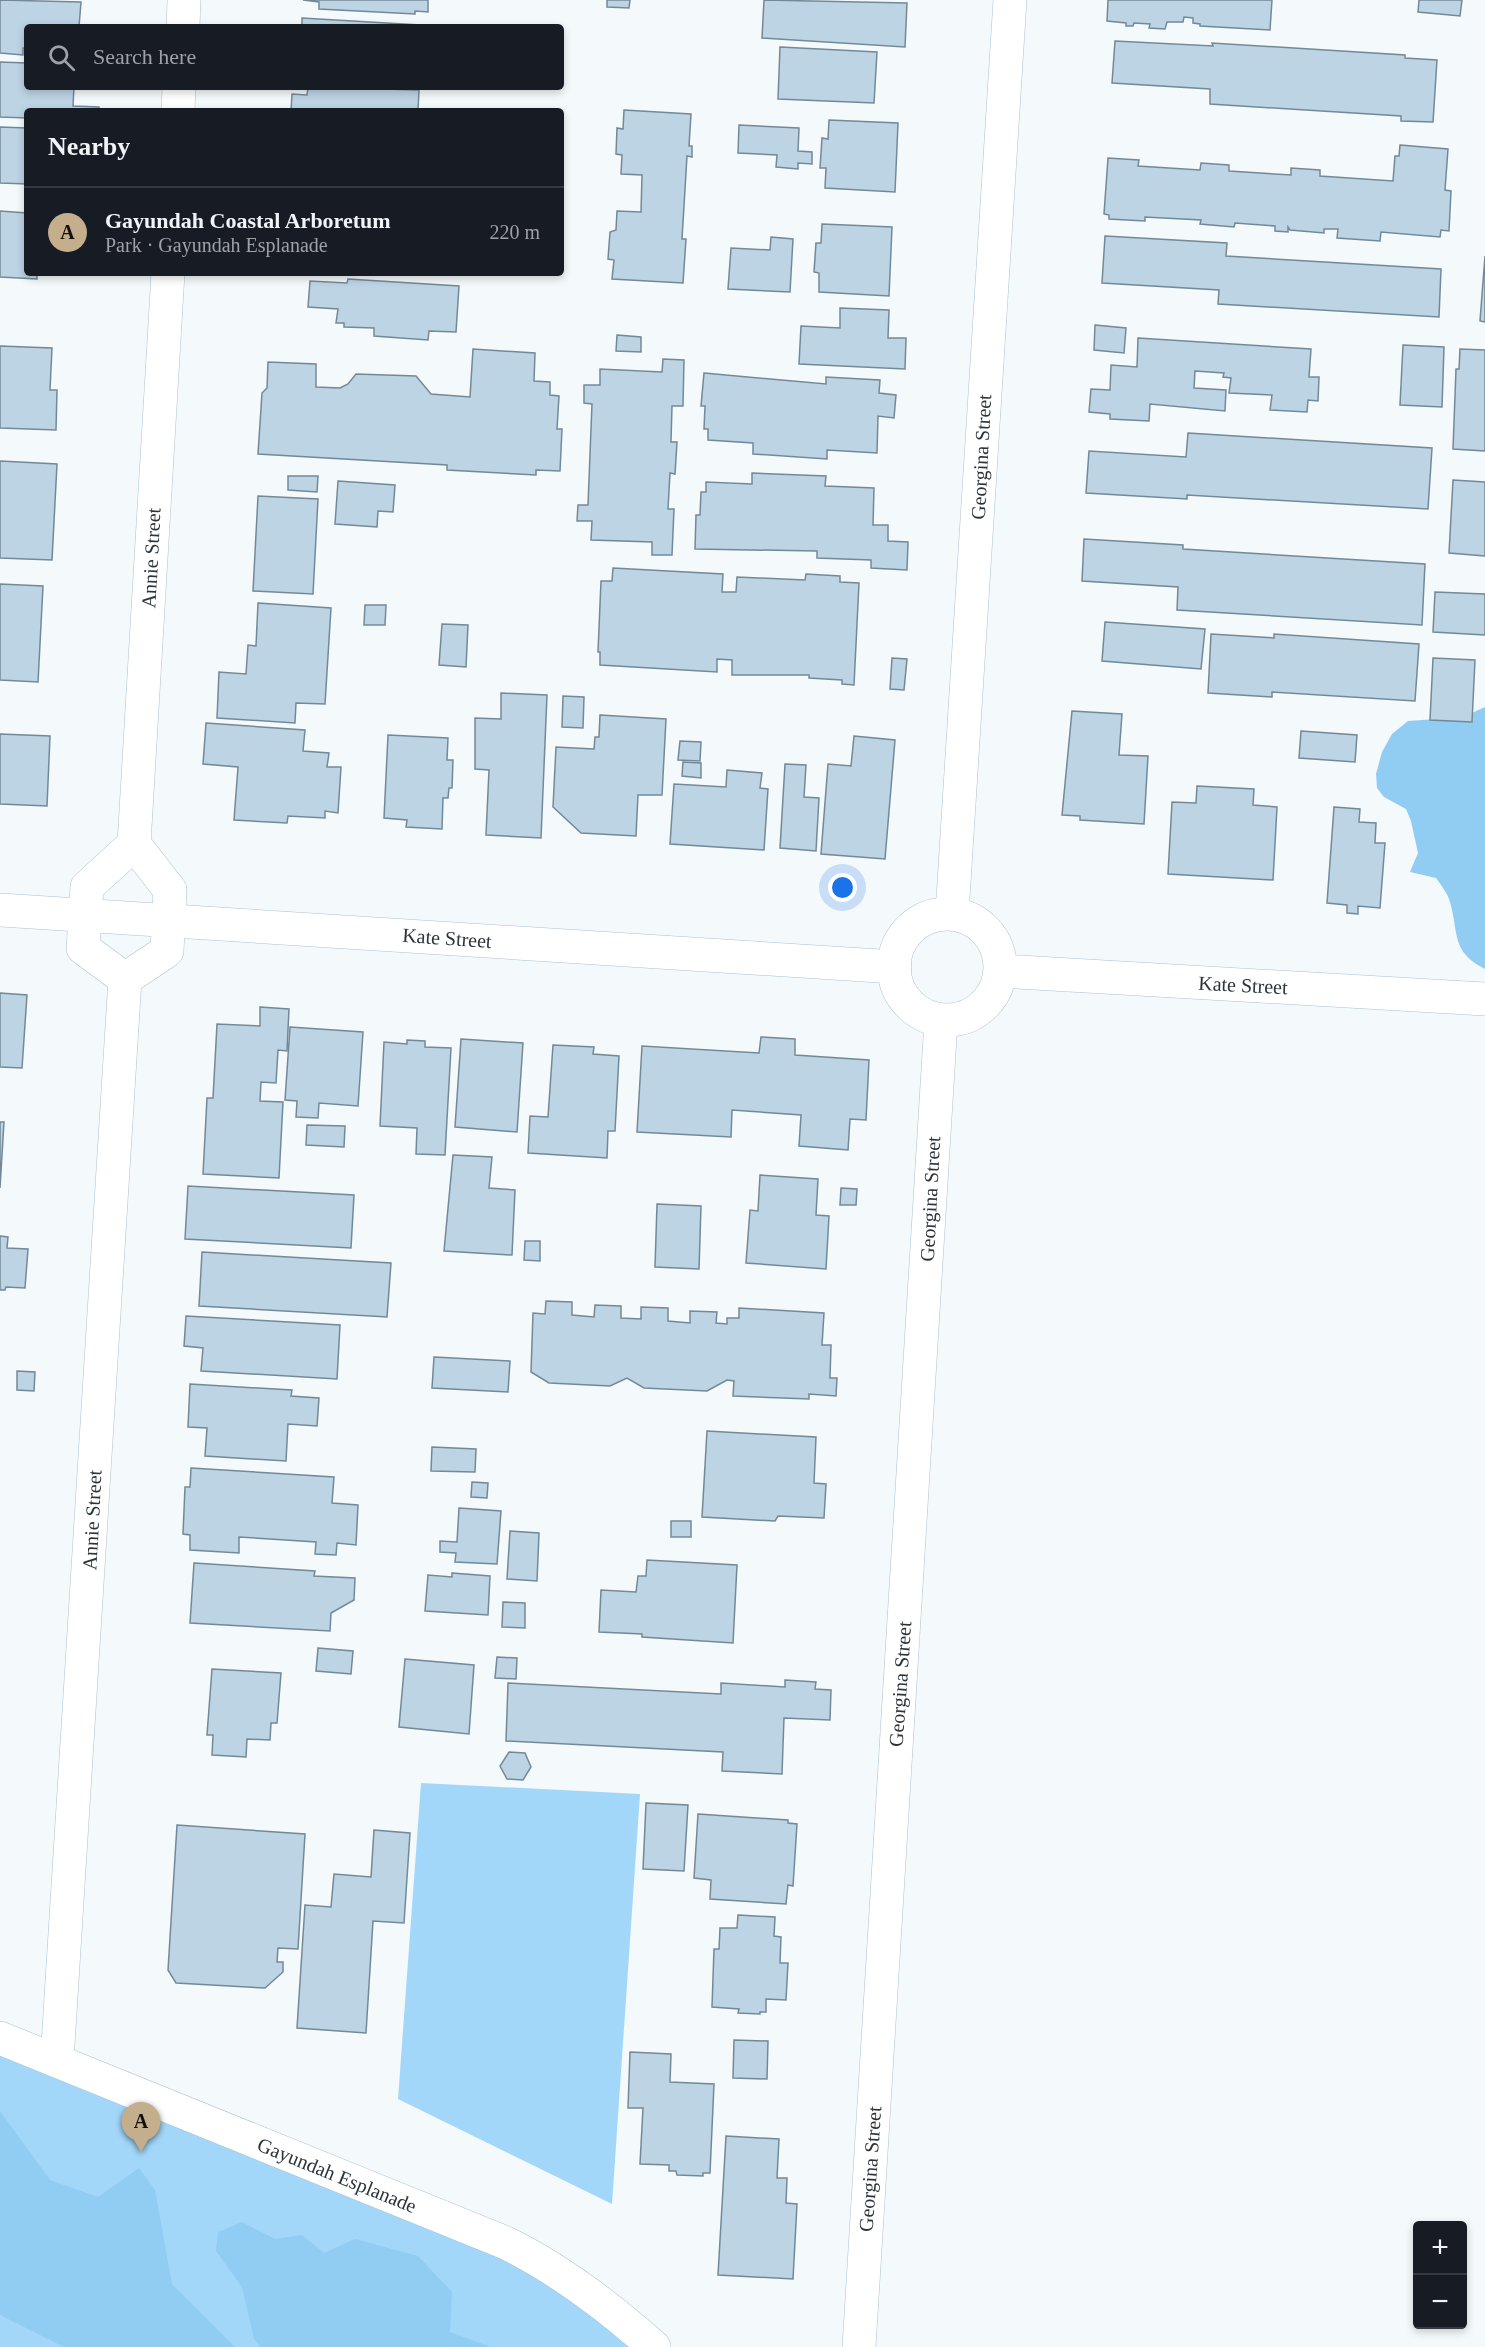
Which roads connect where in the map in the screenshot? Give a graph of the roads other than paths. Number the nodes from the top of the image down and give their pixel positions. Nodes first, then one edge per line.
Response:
1 (184, 0) edge
2 (1010, 0) edge
3 (183, 24) edge
4 (179, 90) edge
5 (178, 108) edge
6 (168, 276) edge
7 (134, 844) junction
8 (0, 910) edge
9 (952, 914) junction
10 (85, 915) junction
11 (168, 921) junction
12 (894, 967) junction
13 (1001, 971) junction
14 (125, 979) junction
15 (1485, 999) edge
16 (941, 1021) junction
17 (0, 2038) edge
18 (57, 2061) junction
19 (654, 2347) edge
20 (859, 2347) edge

1 - 3 street
2 - 9 street, Georgina Street
4 - 5 street
6 - 7 street, Annie Street
7 - 10 street
7 - 11 street
8 - 10 street, Kate Street
9 - 12 street
9 - 13 street
10 - 11 street, Kate Street
10 - 14 street
11 - 12 street, Kate Street
11 - 14 street
12 - 16 street
13 - 15 street, Kate Street
13 - 16 street
14 - 18 street, Annie Street
16 - 20 street, Georgina Street
17 - 18 street, Gayundah Esplanade
18 - 19 street, Gayundah Esplanade

